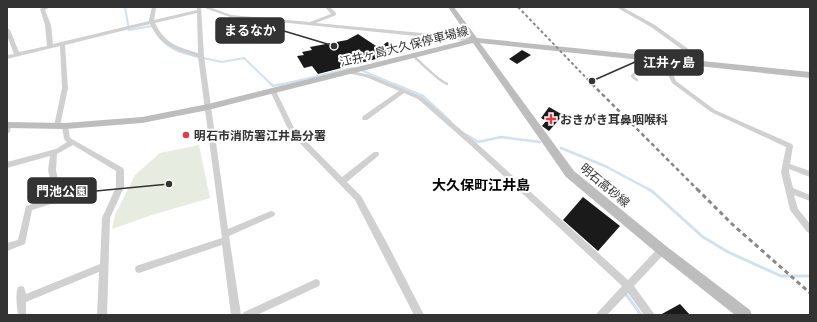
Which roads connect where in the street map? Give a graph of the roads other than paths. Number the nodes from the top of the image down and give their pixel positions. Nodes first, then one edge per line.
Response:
1 (48, 7) edge
2 (154, 7) edge
3 (207, 7) edge
4 (327, 7) edge
5 (451, 7) edge
6 (618, 7) edge
7 (199, 9) edge
8 (152, 23) junction
9 (311, 24) junction
10 (7, 30) edge
11 (475, 40) junction
12 (62, 43) junction
13 (50, 46) junction
14 (17, 54) junction
15 (201, 56) junction
16 (413, 56) junction
17 (7, 57) edge
18 (646, 58) junction
19 (664, 60) junction
20 (699, 64) junction
21 (348, 72) junction
22 (810, 75) edge
23 (637, 80) dead end
24 (447, 84) dead end
25 (273, 91) junction
26 (403, 91) junction
27 (208, 107) junction
28 (365, 118) dead end
29 (61, 126) junction
30 (7, 128) edge
31 (73, 142) junction
32 (54, 152) junction
33 (376, 154) dead end
34 (7, 165) edge
35 (786, 165) junction
36 (810, 174) edge
37 (343, 181) junction
38 (789, 190) junction
39 (810, 198) edge
40 (271, 214) dead end
41 (809, 228) edge
42 (226, 237) junction
43 (7, 247) edge
44 (662, 250) junction
45 (104, 266) junction
46 (139, 269) dead end
47 (316, 283) dead end
48 (628, 286) junction
49 (21, 290) dead end
50 (21, 300) junction
51 (22, 314) dead end
52 (102, 315) edge
53 (236, 315) edge
54 (247, 315) edge
55 (419, 315) edge
56 (601, 315) edge
57 (650, 315) edge
58 (745, 315) edge

1 - 13 street
2 - 8 street
3 - 9 street
4 - 9 street
5 - 11 main road, 明石高砂線
6 - 20 street
7 - 8 street
7 - 15 street
8 - 12 street
8 - 15 street
9 - 11 street
10 - 14 street
11 - 16 main road, 江井ヶ島大久保停車場線
11 - 18 main road, 江井ヶ島大久保停車場線
11 - 44 main road, 明石高砂線
12 - 13 street
12 - 29 street
13 - 14 street
14 - 17 street
15 - 27 street
16 - 21 main road, 江井ヶ島大久保停車場線
16 - 24 lane
18 - 19 main road, 江井ヶ島大久保停車場線
18 - 23 lane
19 - 20 main road, 江井ヶ島大久保停車場線
19 - 35 street
20 - 22 main road, 江井ヶ島大久保停車場線
21 - 25 main road, 江井ヶ島大久保停車場線
21 - 26 street
25 - 27 main road, 江井ヶ島大久保停車場線
25 - 37 street
26 - 28 street
26 - 48 street
27 - 29 main road, 江井ヶ島大久保停車場線
27 - 42 street
29 - 30 main road, 江井ヶ島大久保停車場線
29 - 31 street
31 - 32 street
31 - 45 street
32 - 34 street
32 - 43 street
33 - 37 street
35 - 36 street
35 - 38 street
37 - 55 street
38 - 39 street
38 - 41 street
40 - 42 street
42 - 46 street
42 - 53 street
44 - 48 street
44 - 58 main road, 明石高砂線
45 - 50 street
45 - 52 street
47 - 54 street
48 - 56 street
48 - 57 street
49 - 50 street
50 - 51 street

